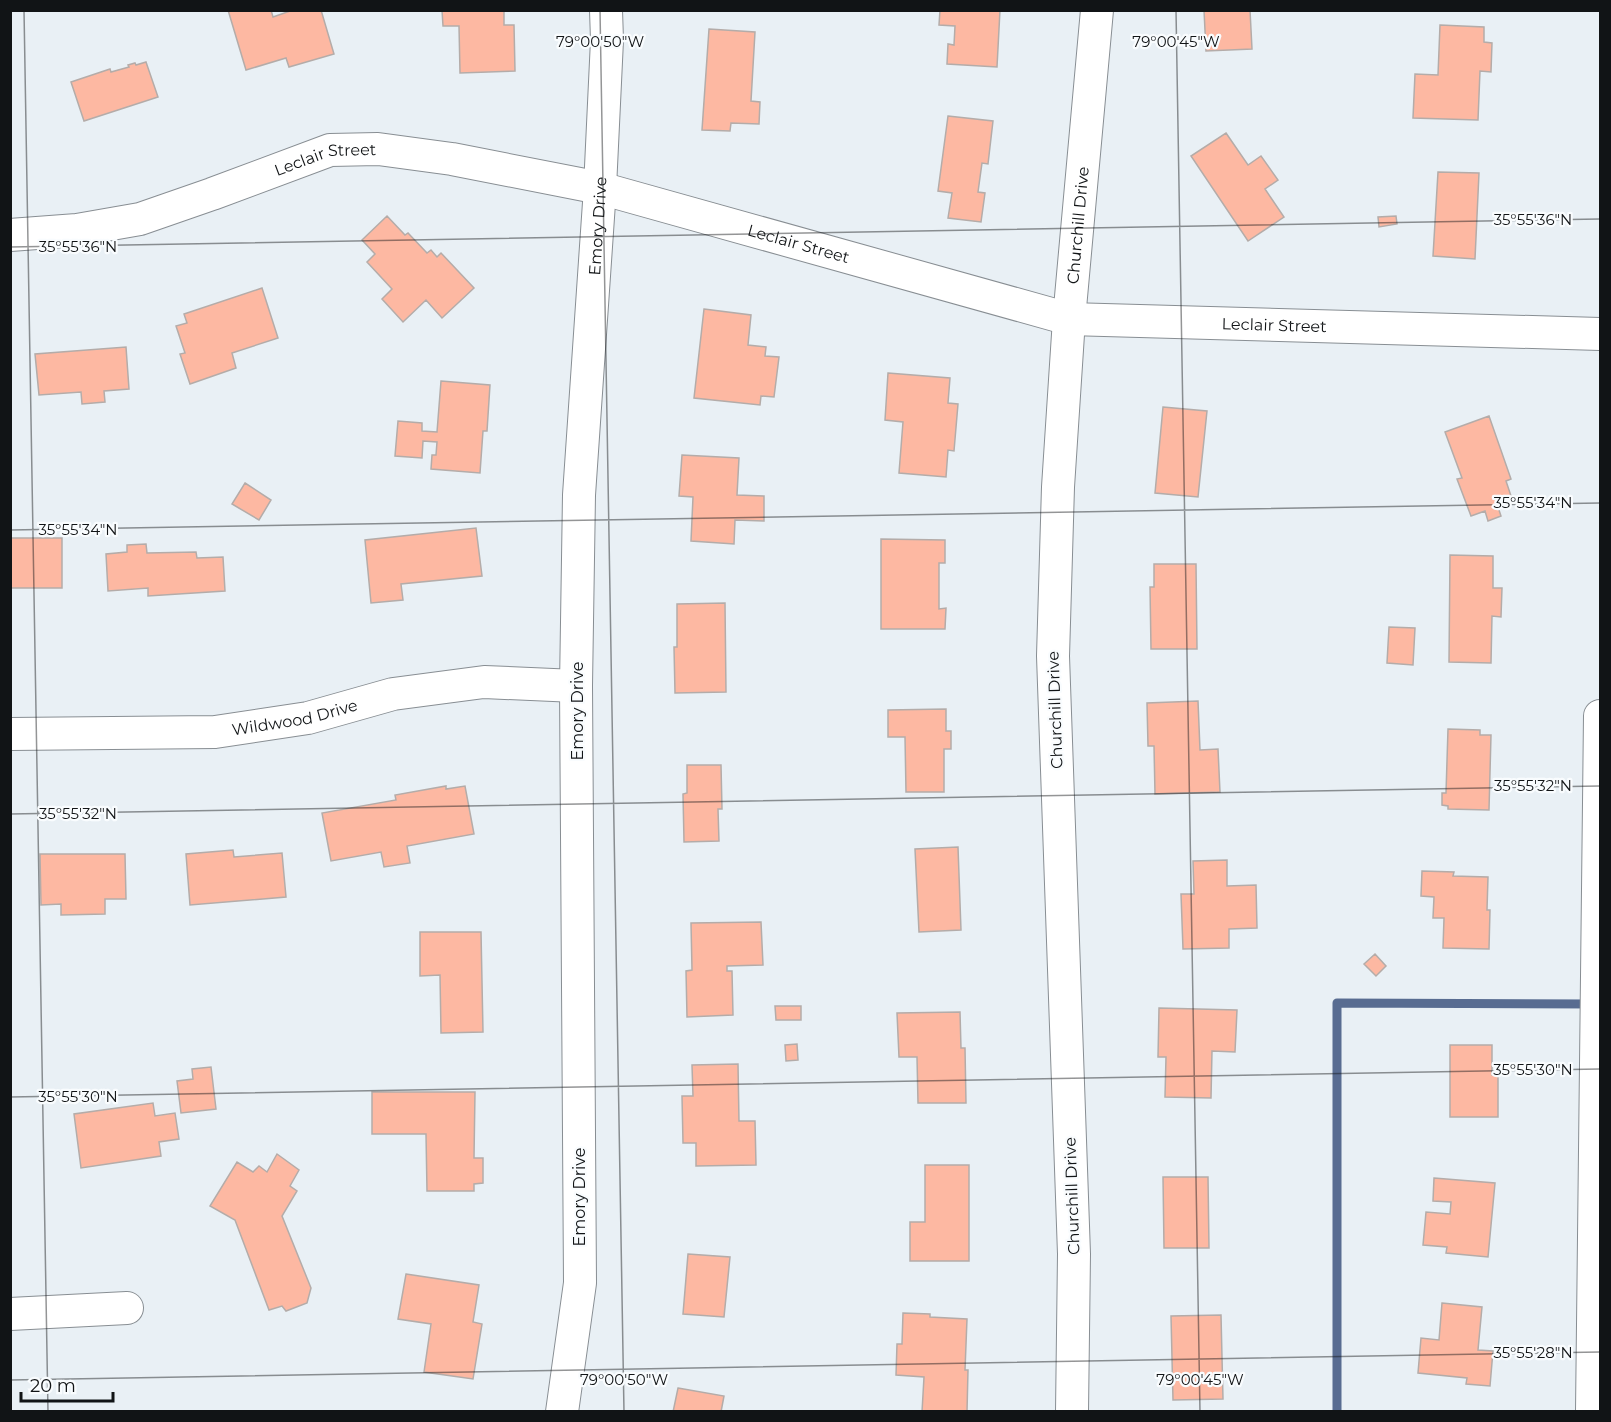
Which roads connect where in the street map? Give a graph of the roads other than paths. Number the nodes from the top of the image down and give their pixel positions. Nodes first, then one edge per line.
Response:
1 (606, 10) edge
2 (1097, 10) edge
3 (600, 188) junction
4 (10, 235) edge
5 (1069, 319) junction
6 (1600, 334) edge
7 (576, 686) junction
8 (1600, 716) edge
9 (10, 734) edge
10 (127, 1308) dead end
11 (10, 1314) edge
12 (562, 1412) edge
13 (1072, 1412) edge
14 (1592, 1412) edge

1 - 3 street, Emory Drive
2 - 5 street, Churchill Drive
3 - 4 street, Leclair Street
3 - 5 street, Leclair Street
3 - 7 street, Emory Drive
5 - 6 street, Leclair Street
5 - 13 street, Churchill Drive
7 - 9 street, Wildwood Drive
7 - 12 street, Emory Drive
8 - 14 street
10 - 11 street

